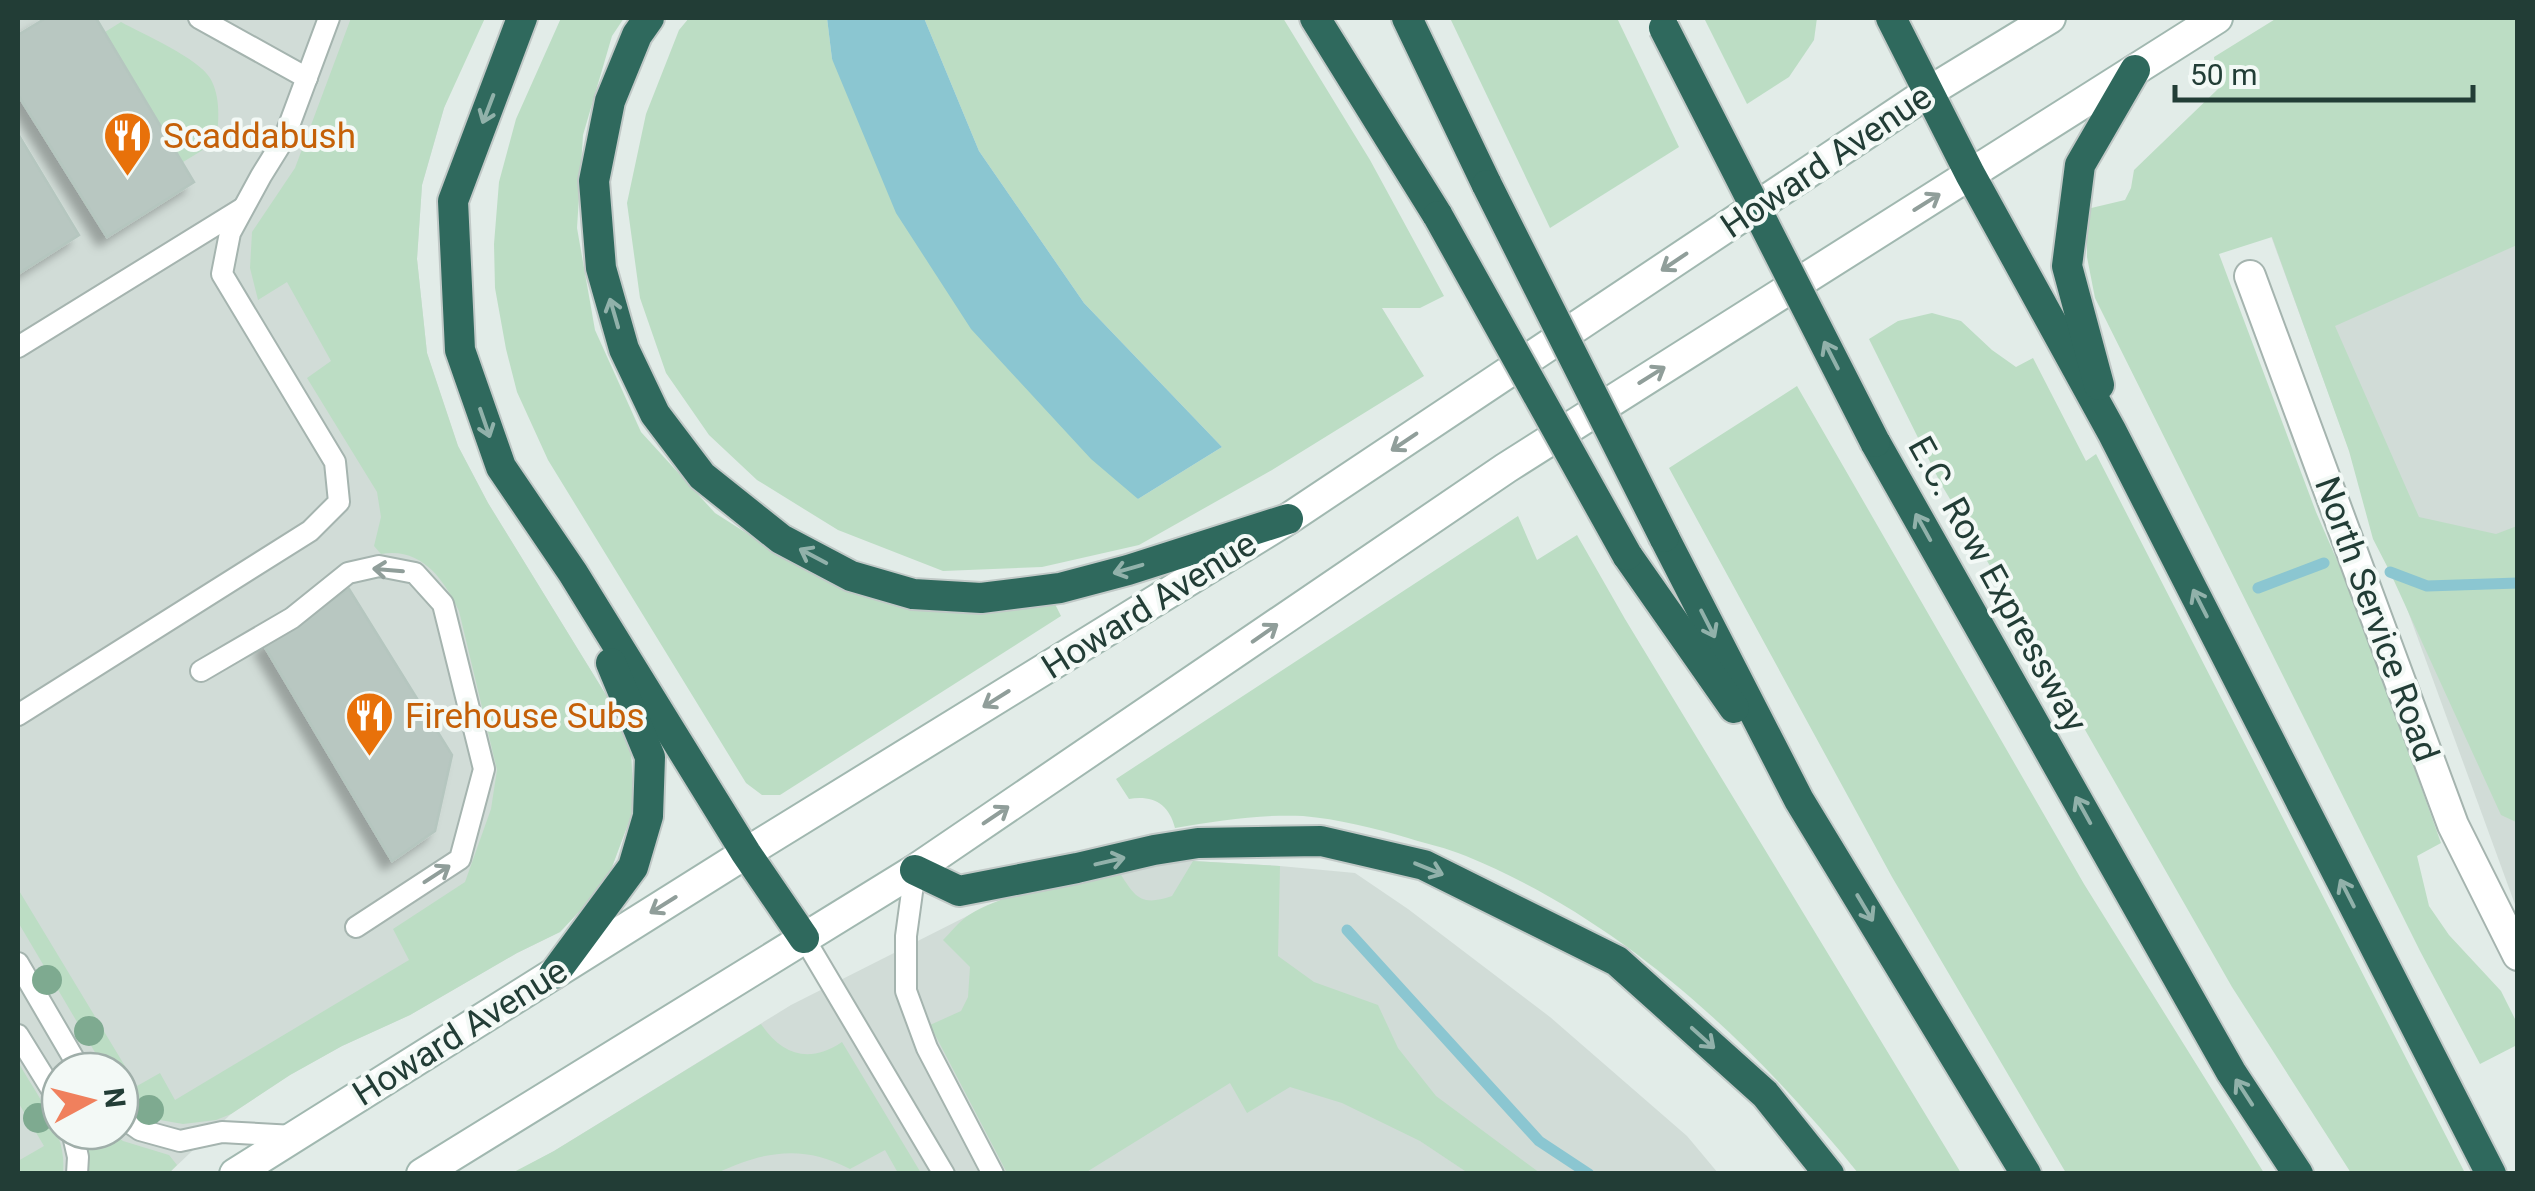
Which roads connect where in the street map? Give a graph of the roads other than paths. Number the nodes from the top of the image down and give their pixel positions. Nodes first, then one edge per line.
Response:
1 (199, 18) edge
2 (329, 18) edge
3 (522, 18) edge
4 (649, 18) edge
5 (1316, 18) edge
6 (1407, 18) edge
7 (1891, 18) edge
8 (2050, 18) edge
9 (2217, 18) edge
10 (1662, 23) edge
11 (2135, 70) junction
12 (307, 78) junction
13 (1930, 91) junction
14 (1970, 174) junction
15 (245, 207) junction
16 (2250, 276) dead end
17 (18, 346) edge
18 (2112, 432) junction
19 (1288, 520) junction
20 (573, 573) junction
21 (202, 671) dead end
22 (18, 714) edge
23 (1799, 800) junction
24 (746, 853) junction
25 (916, 870) junction
26 (356, 928) dead end
27 (804, 938) junction
28 (2518, 956) edge
29 (18, 962) edge
30 (554, 974) junction
31 (18, 1035) edge
32 (69, 1051) edge
33 (40, 1071) edge
34 (140, 1130) edge
35 (296, 1136) junction
36 (235, 1174) edge
37 (422, 1174) edge
38 (944, 1174) edge
39 (993, 1174) edge
40 (1829, 1174) edge
41 (2026, 1174) edge
42 (2298, 1174) edge
43 (2491, 1174) edge

1 - 12 lane
2 - 12 lane
3 -> 20 highway
19 -> 4 highway
5 - 23 highway, bridge
6 -> 23 highway, bridge
7 - 13 highway
8 - 13 main road, Howard Avenue
9 - 11 main road
42 -> 10 highway, E.C. Row Expressway, bridge
11 - 14 main road
11 - 18 highway
12 - 15 lane
13 - 14 highway
13 -> 19 main road, Howard Avenue
14 - 18 highway
25 -> 14 main road
15 - 17 lane
15 - 22 lane
16 - 28 main road, North Service Road
43 -> 18 highway
19 -> 24 main road, Howard Avenue
20 - 24 highway
20 - 30 highway
26 -> 21 lane
23 -> 41 highway
24 - 27 highway
24 -> 30 main road, Howard Avenue
25 - 27 main road
25 - 39 lane
25 -> 40 highway
27 - 37 main road
27 - 38 lane
29 - 32 lane
30 - 35 main road, Howard Avenue
31 - 33 lane
34 - 35 lane
35 - 36 main road, Howard Avenue

